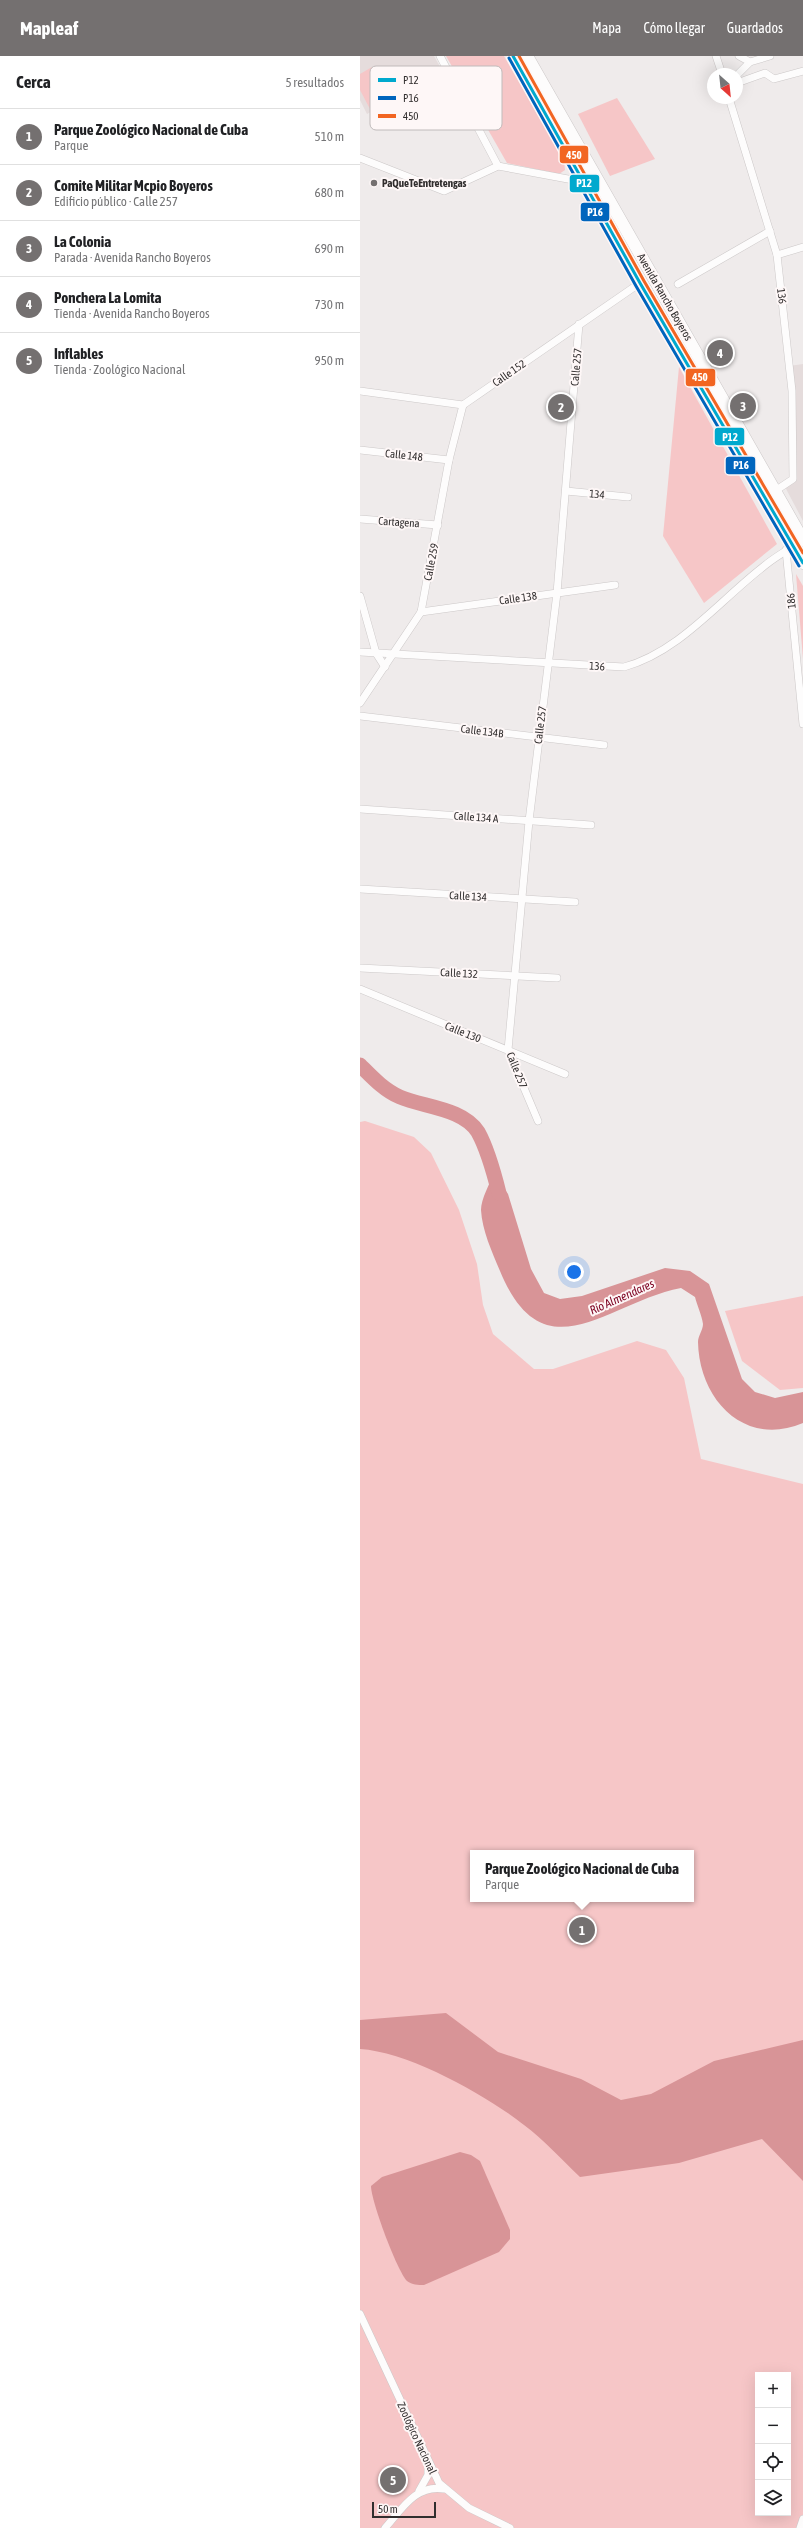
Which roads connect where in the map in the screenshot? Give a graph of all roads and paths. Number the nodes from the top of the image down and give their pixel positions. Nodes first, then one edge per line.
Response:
1 (440, 56) edge
2 (513, 56) edge
3 (526, 56) edge
4 (716, 56) edge
5 (739, 56) edge
6 (770, 56) edge
7 (750, 62) junction
8 (445, 66) edge
9 (720, 68) edge
10 (743, 69) edge
11 (803, 71) edge
12 (743, 80) edge
13 (731, 104) edge
14 (479, 130) edge
15 (360, 158) edge
16 (498, 166) junction
17 (584, 182) junction
18 (770, 231) junction
19 (803, 247) edge
20 (776, 255) junction
21 (640, 282) junction
22 (678, 284) dead end
23 (579, 324) junction
24 (360, 391) edge
25 (463, 404) junction
26 (360, 450) edge
27 (449, 460) junction
28 (566, 491) junction
29 (774, 491) junction
30 (628, 496) dead end
31 (360, 519) edge
32 (438, 525) junction
33 (794, 545) edge
34 (803, 563) edge
35 (615, 585) dead end
36 (557, 593) junction
37 (360, 596) edge
38 (421, 612) junction
39 (360, 652) edge
40 (376, 653) junction
41 (394, 654) junction
42 (549, 663) junction
43 (385, 667) junction
44 (360, 703) edge
45 (360, 716) edge
46 (803, 724) edge
47 (538, 738) junction
48 (604, 746) dead end
49 (360, 809) edge
50 (529, 821) junction
51 (591, 825) dead end
52 (360, 889) edge
53 (522, 899) junction
54 (575, 902) dead end
55 (360, 968) edge
56 (514, 976) junction
57 (557, 978) dead end
58 (360, 989) edge
59 (508, 1050) junction
60 (566, 1074) dead end
61 (538, 1121) dead end
62 (360, 2314) edge
63 (427, 2461) junction
64 (444, 2489) junction
65 (419, 2491) junction
66 (803, 2519) edge
67 (386, 2528) edge
68 (510, 2528) edge
69 (800, 2528) edge

1 - 8 street
2 - 17 highway, Avenida Rancho Boyeros
3 - 29 highway, Avenida Rancho Boyeros
4 - 9 street
5 - 7 street
6 - 7 street
7 - 10 street
11 - 12 street
13 - 18 street, 136
14 - 16 street
15 - 16 street
16 - 17 street
17 - 21 highway, Avenida Rancho Boyeros
18 - 20 street, 136
18 - 22 street
19 - 20 street
20 - 29 street, 136
21 - 23 street, Calle 152
21 - 33 highway, Avenida Rancho Boyeros
23 - 25 street, Calle 152
23 - 28 street, Calle 257
24 - 25 street
25 - 27 street, Calle 259
26 - 27 street, Calle 148
27 - 32 street, Calle 259
28 - 30 street, 134
28 - 36 street, Calle 257
29 - 33 highway, Avenida Rancho Boyeros
31 - 32 street, Cartagena
32 - 38 street, Calle 259
33 - 34 highway, Avenida Rancho Boyeros
33 - 42 street, 136
33 - 46 street, 186
35 - 36 street, Calle 138
36 - 38 street, Calle 138
36 - 42 street, Calle 257
37 - 40 street
38 - 41 street, Calle 259
39 - 40 street, 136
40 - 41 street, 136
40 - 43 street
41 - 42 street, 136
41 - 43 street, Calle 259
42 - 47 street, Calle 257
43 - 44 street, Calle 259
45 - 47 street, Calle 134B
47 - 48 street, Calle 134B
47 - 50 street, Calle 257
49 - 50 street, Calle 134 A
50 - 51 street, Calle 134 A
50 - 53 street, Calle 257
52 - 53 street, Calle 134
53 - 54 street, Calle 134
53 - 56 street, Calle 257
55 - 56 street, Calle 132
56 - 57 street, Calle 132
56 - 59 street, Calle 257
58 - 59 street, Calle 130
59 - 60 street, Calle 130
59 - 61 street, Calle 257
62 - 63 street, Zoológico Nacional
63 - 64 street, Zoológico Nacional
63 - 65 street
64 - 65 street
64 - 68 street, Zoológico Nacional
65 - 67 street
66 - 69 street

